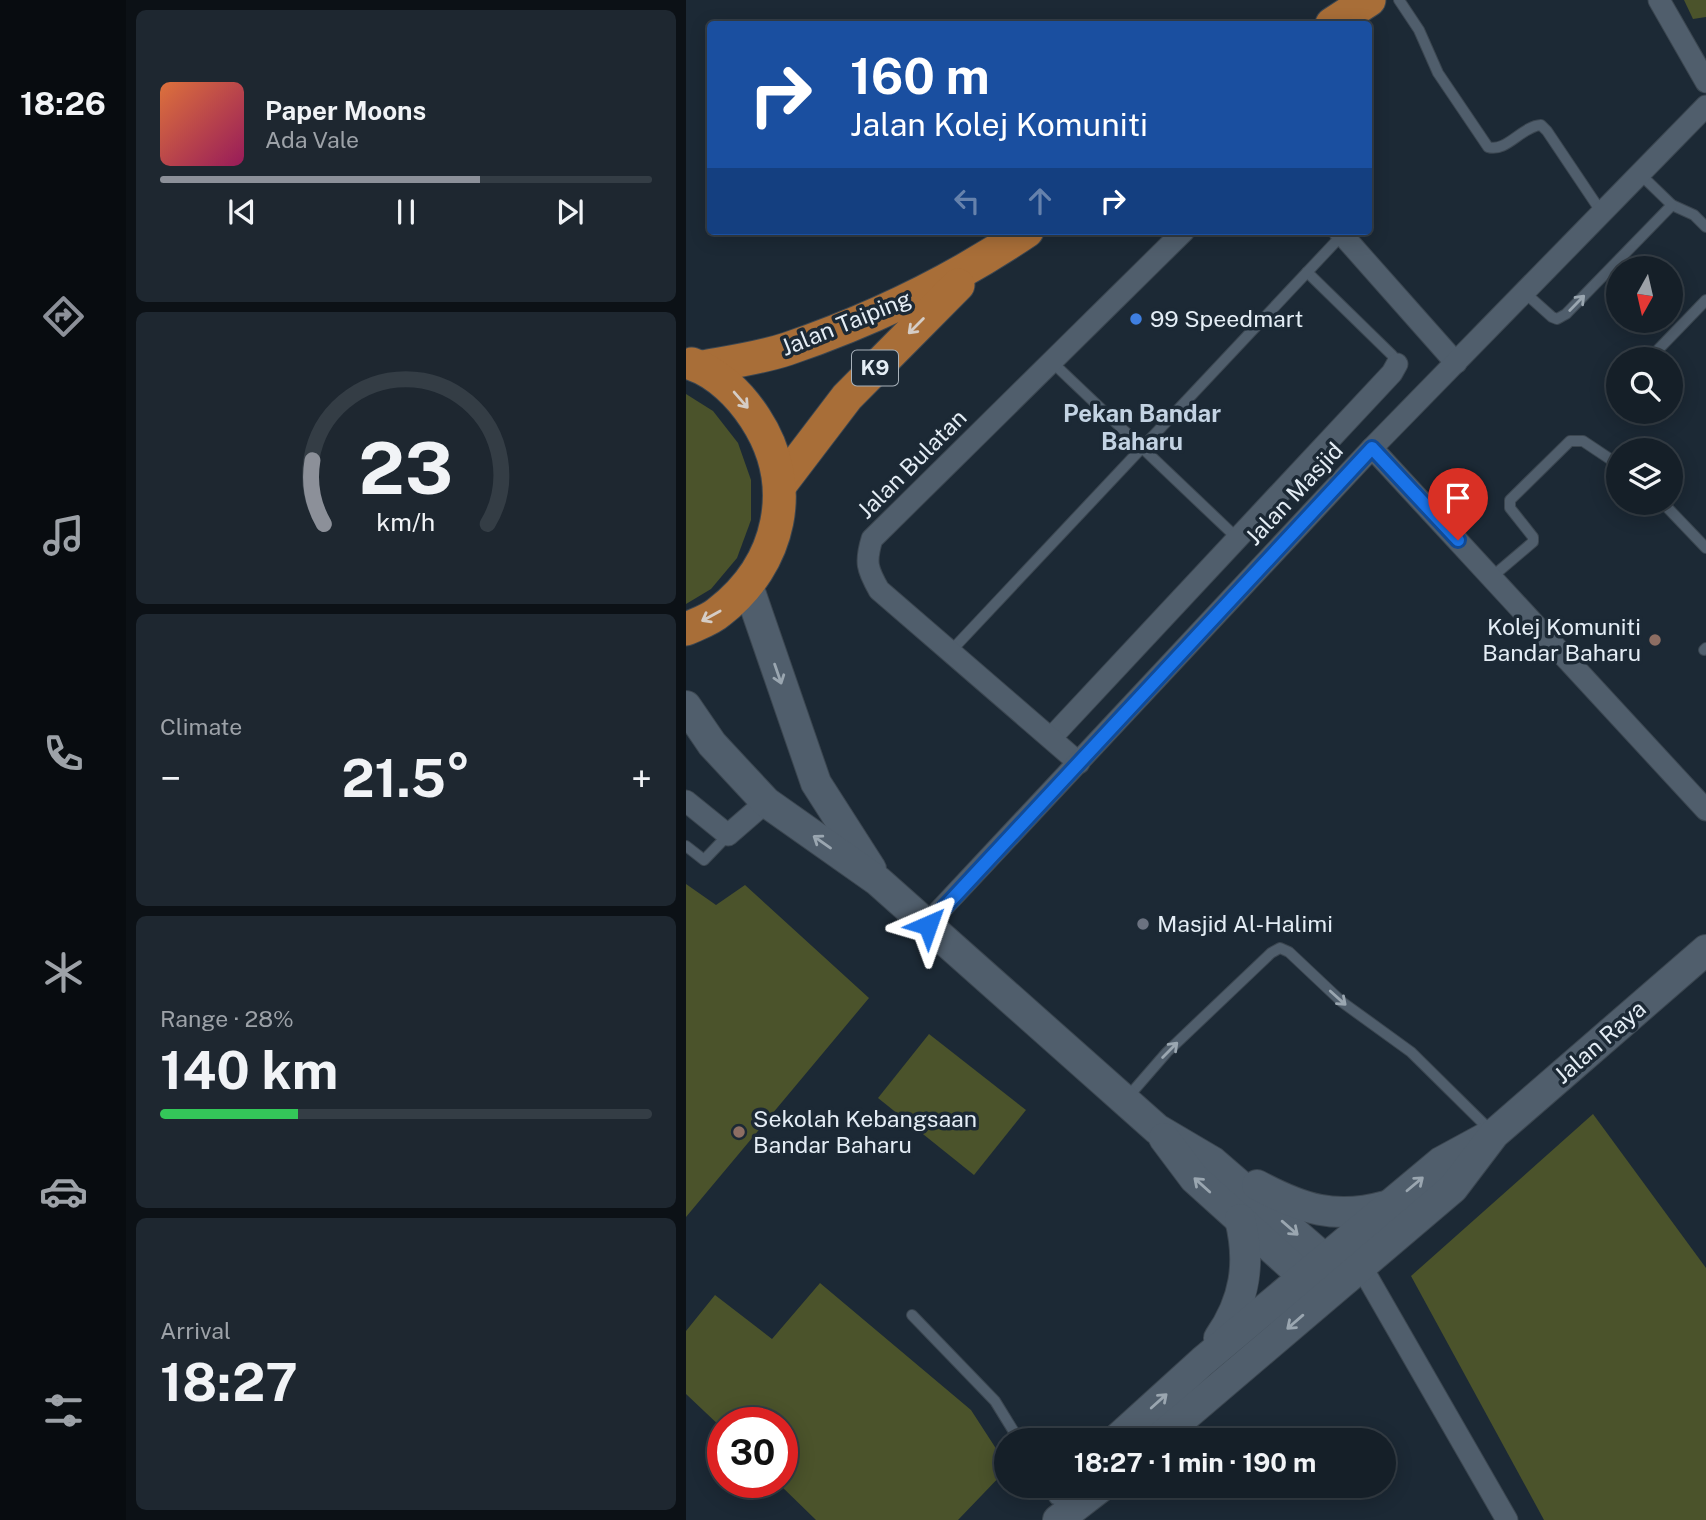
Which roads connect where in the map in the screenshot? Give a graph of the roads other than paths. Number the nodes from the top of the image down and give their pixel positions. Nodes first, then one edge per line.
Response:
1 (1368, 0) edge
2 (1399, 0) edge
3 (1659, 0) edge
4 (1336, 21) edge
5 (1706, 82) edge
6 (1706, 106) edge
7 (1640, 174) junction
8 (1672, 205) junction
9 (1602, 213) junction
10 (1706, 227) edge
11 (1021, 235) edge
12 (1180, 235) edge
13 (1338, 235) edge
14 (1342, 235) edge
15 (982, 261) junction
16 (1307, 272) junction
17 (1524, 292) junction
18 (1706, 300) edge
19 (1661, 347) edge
20 (1052, 362) junction
21 (1456, 363) junction
22 (1397, 364) joint
23 (694, 365) edge
24 (1360, 407) junction
25 (1379, 441) junction
26 (1142, 448) junction
27 (1606, 457) edge
28 (780, 485) junction
29 (1674, 515) edge
30 (1238, 539) junction
31 (1706, 548) edge
32 (1493, 576) junction
33 (748, 586) junction
34 (686, 629) edge
35 (950, 652) junction
36 (686, 706) edge
37 (1051, 738) junction
38 (1079, 762) junction
39 (686, 801) edge
40 (766, 802) junction
41 (1706, 810) edge
42 (728, 835) junction
43 (686, 846) edge
44 (878, 881) junction
45 (928, 925) junction
46 (1706, 950) edge
47 (1125, 1100) junction
48 (1157, 1129) junction
49 (1494, 1134) junction
50 (1213, 1162) junction
51 (1389, 1206) junction
52 (1240, 1219) junction
53 (1333, 1275) junction
54 (912, 1315) dead end
55 (1203, 1361) junction
56 (1012, 1428) edge
57 (1129, 1428) edge
58 (1170, 1428) edge
59 (1507, 1520) edge

1 - 4 main road
2 - 9 lane
3 - 5 street
6 - 7 street, Jalan Masjid
7 - 8 lane
7 - 9 street, Jalan Masjid
8 - 10 lane
17 -> 8 lane
9 - 17 street, Jalan Masjid
11 - 15 main road, Jalan Taiping / K9
12 - 20 street, Jalan Bulatan
13 - 16 lane
14 - 21 street
15 - 23 main road, Jalan Taiping / K9
15 -> 28 main road, Jalan Taiping / K9
16 - 22 lane
16 - 26 lane
17 - 21 street, Jalan Masjid
18 - 19 lane
20 - 26 lane
20 - 35 street, Jalan Bulatan
21 - 25 street, Jalan Masjid
22 - 24 street
23 -> 28 main road
24 - 25 street
24 - 30 street
25 - 32 street
25 - 38 street, Jalan Masjid
26 - 30 lane
26 - 35 lane
27 - 32 lane
28 - 33 main road
29 - 31 lane
30 - 37 street
32 - 41 street
33 -> 34 main road
33 -> 44 main road
35 - 37 street, Jalan Bulatan
36 - 40 main road
37 - 38 street, Jalan Bulatan
38 - 45 street, Jalan Masjid
39 - 42 street
40 - 42 street
44 -> 40 main road
42 - 43 lane
44 - 45 main road
45 - 47 main road
46 - 49 main road, Jalan Raya
47 - 48 main road
47 -> 49 lane
48 - 50 main road
52 -> 48 main road
51 -> 49 main road, Jalan Raya
49 - 53 main road, Jalan Raya
50 - 51 main road
50 -> 53 main road
51 - 53 main road, Jalan Raya
52 - 53 main road
52 - 55 main road
53 - 55 main road
53 -> 58 main road
53 - 59 street
54 - 56 lane
57 -> 55 main road

